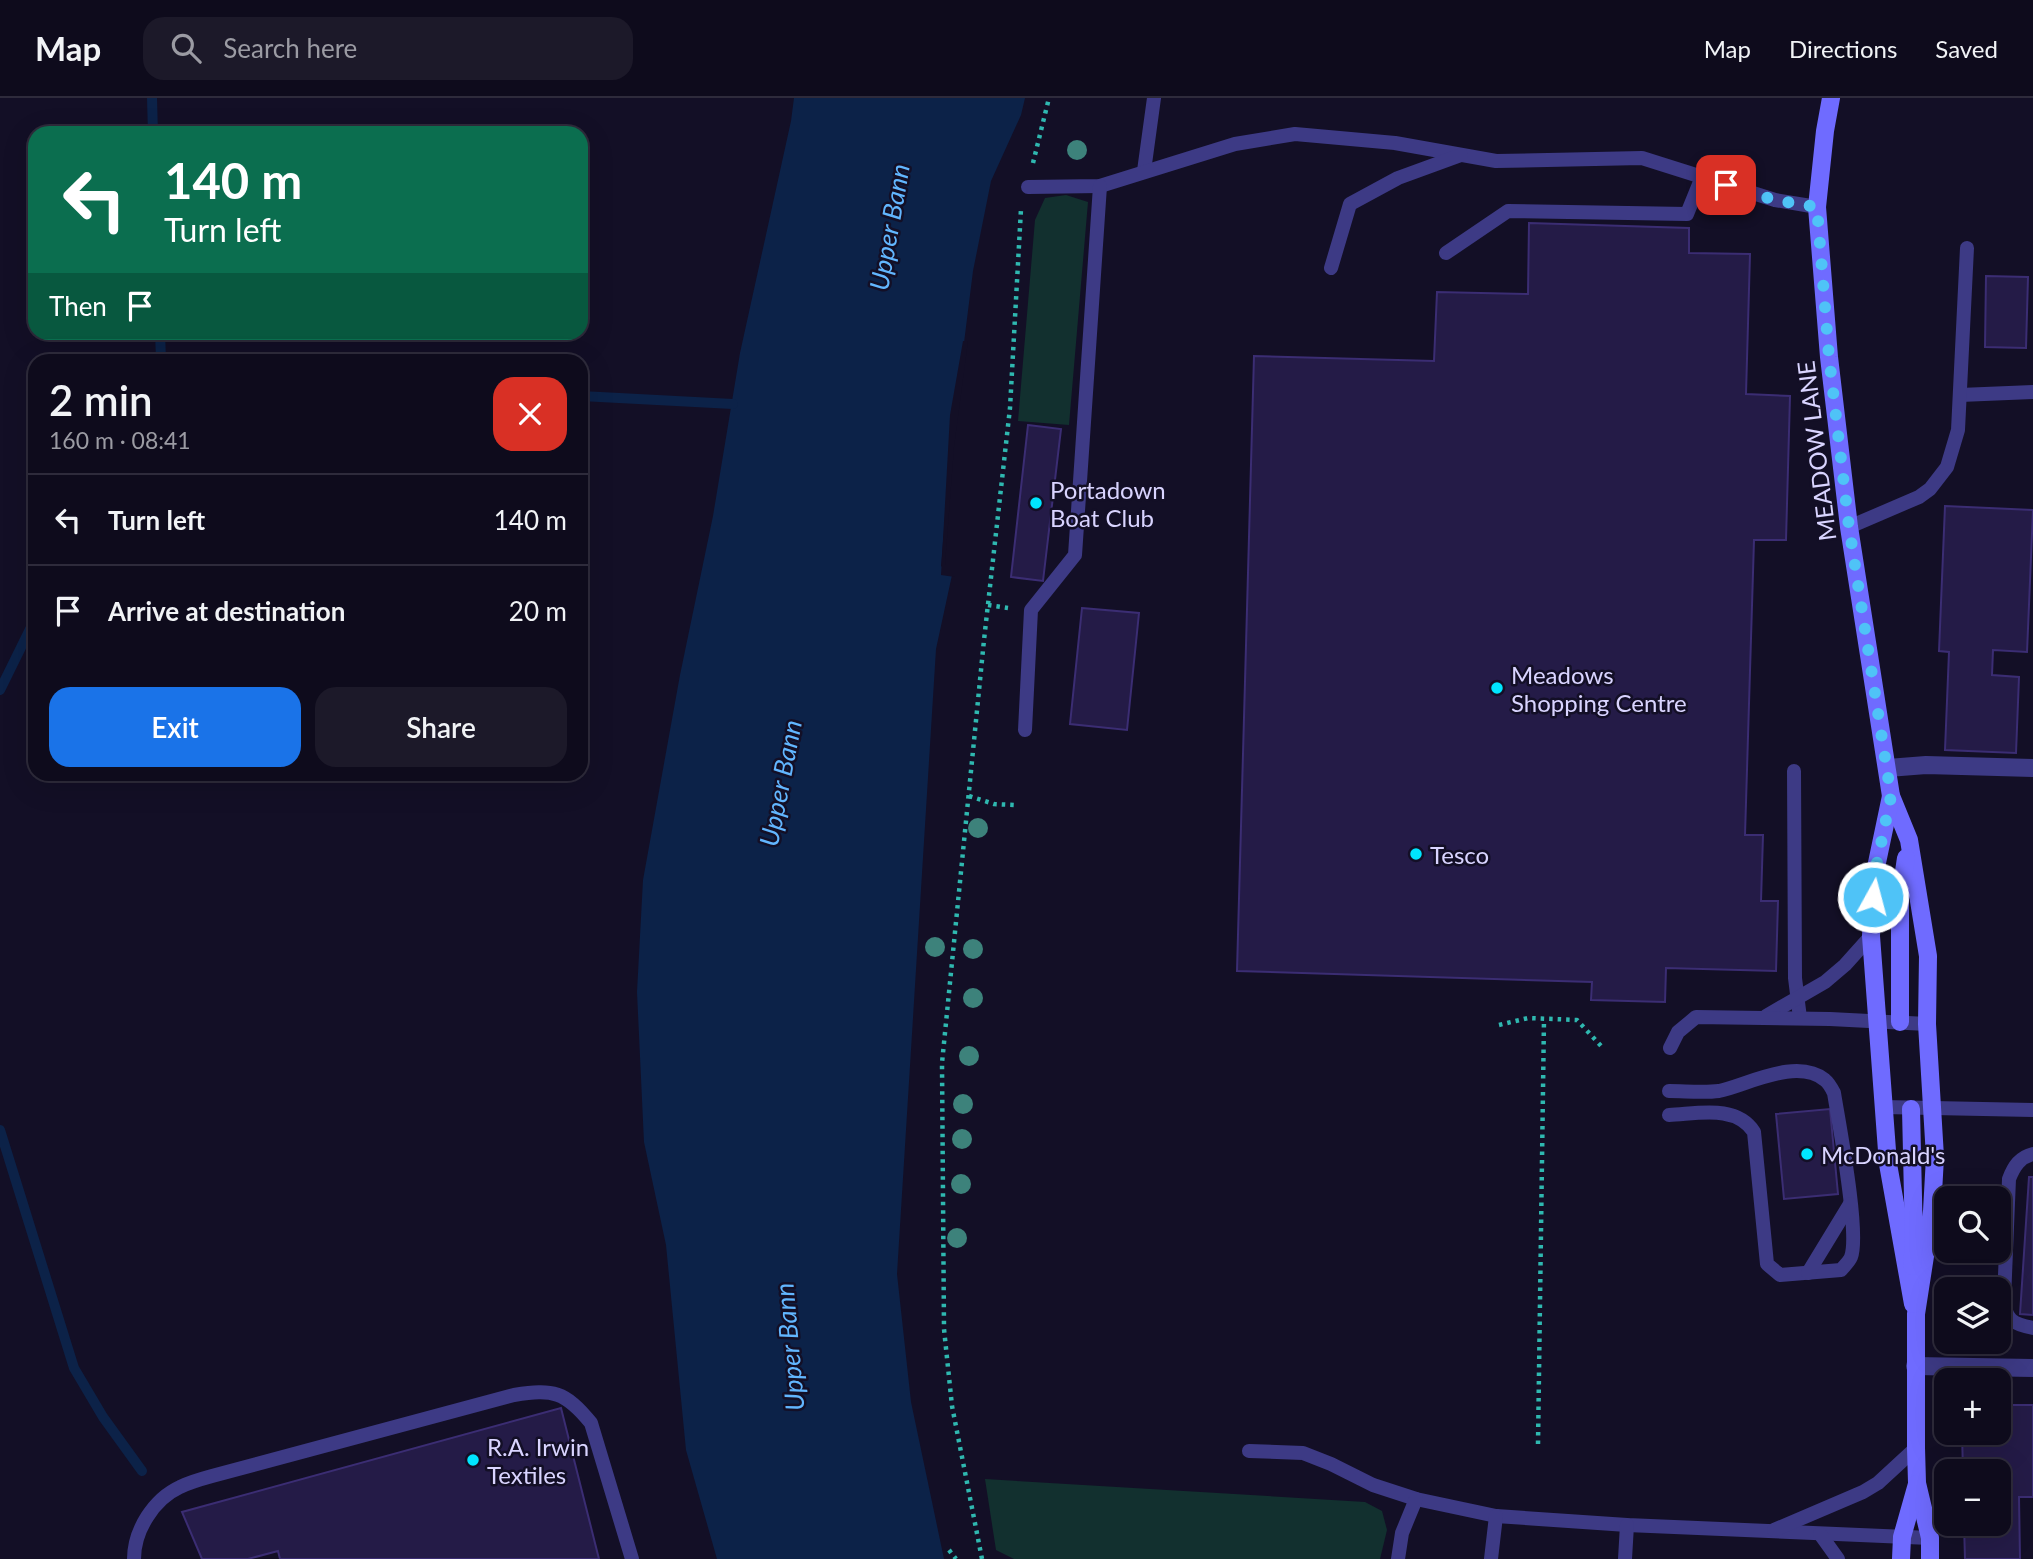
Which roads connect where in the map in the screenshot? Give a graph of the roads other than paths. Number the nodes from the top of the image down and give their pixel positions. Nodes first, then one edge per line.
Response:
1 (1154, 98) edge
2 (1831, 98) edge
3 (1462, 155) junction
4 (1144, 171) junction
5 (1702, 177) junction
6 (1100, 186) junction
7 (1028, 187) road end
8 (1817, 207) junction
9 (1966, 248) dead end
10 (1446, 253) dead end
11 (1331, 268) dead end
12 (2033, 392) edge
13 (1960, 395) junction
14 (1849, 527) junction
15 (1025, 730) dead end
16 (1888, 768) junction
17 (2033, 768) edge
18 (1794, 771) dead end
19 (1891, 796) junction
20 (1909, 841) junction
21 (1871, 936) junction
22 (1797, 997) junction
23 (1765, 1017) junction
24 (1800, 1018) junction
25 (1877, 1021) junction
26 (1900, 1022) junction
27 (1927, 1024) junction
28 (1670, 1048) dead end
29 (1669, 1091) dead end
30 (1883, 1107) junction
31 (1911, 1108) junction
32 (1933, 1108) junction
33 (2033, 1110) edge
34 (1668, 1115) dead end
35 (2033, 1154) edge
36 (1850, 1204) junction
37 (1808, 1273) junction
38 (1909, 1290) junction
39 (1916, 1314) junction
40 (2033, 1328) edge
41 (1915, 1366) junction
42 (2033, 1368) edge
43 (1916, 1448) junction
44 (1248, 1451) dead end
45 (1917, 1483) junction
46 (1416, 1499) junction
47 (1496, 1516) junction
48 (1627, 1525) junction
49 (1770, 1532) junction
50 (1820, 1534) junction
51 (1902, 1537) junction
52 (1930, 1538) junction
53 (134, 1559) edge
54 (632, 1559) edge
55 (1398, 1559) edge
56 (1491, 1559) edge
57 (1625, 1559) edge
58 (1838, 1559) edge
59 (1901, 1559) edge
60 (1930, 1559) edge

1 - 4 lane
2 - 8 street, MEADOW LANE
3 - 4 lane
3 - 5 lane
3 - 11 lane
4 - 6 lane
5 - 8 lane
5 - 10 lane
6 - 7 lane
6 - 15 lane
8 - 14 street, MEADOW LANE
9 - 13 lane
12 - 13 lane
13 - 14 lane
14 - 16 street, MEADOW LANE
16 - 17 street
16 - 19 street, MEADOW LANE
18 - 22 lane
19 - 20 street, MEADOW LANE
19 - 21 street, MEADOW LANE
20 - 26 street
20 - 27 street, MEADOW LANE
21 - 22 lane
21 - 25 street, MEADOW LANE
22 - 23 lane
22 - 24 lane
23 - 24 lane
23 - 28 lane
24 - 25 lane
25 - 26 lane
25 - 30 street, MEADOW LANE
26 - 27 lane
27 - 32 street, MEADOW LANE
29 - 36 lane
30 - 31 lane
30 - 38 street, MEADOW LANE
31 - 32 lane
31 - 38 street
32 - 33 lane
32 - 39 street, MEADOW LANE
34 - 37 lane
35 - 40 lane
36 - 37 lane
36 - 37 lane
38 - 39 street, MEADOW LANE
39 - 41 street, MEADOW LANE
41 - 42 street
41 - 43 street, MEADOW LANE
43 - 45 street, MEADOW LANE
43 - 49 lane
44 - 46 lane
45 - 51 street, MEADOW LANE
45 - 52 street, MEADOW LANE
46 - 47 lane
46 - 55 lane
47 - 48 lane
47 - 56 lane
48 - 49 lane
48 - 57 lane
49 - 50 lane
50 - 51 lane
50 - 58 lane
51 - 52 lane
51 - 59 street, MEADOW LANE
52 - 60 street, MEADOW LANE
53 - 54 lane

